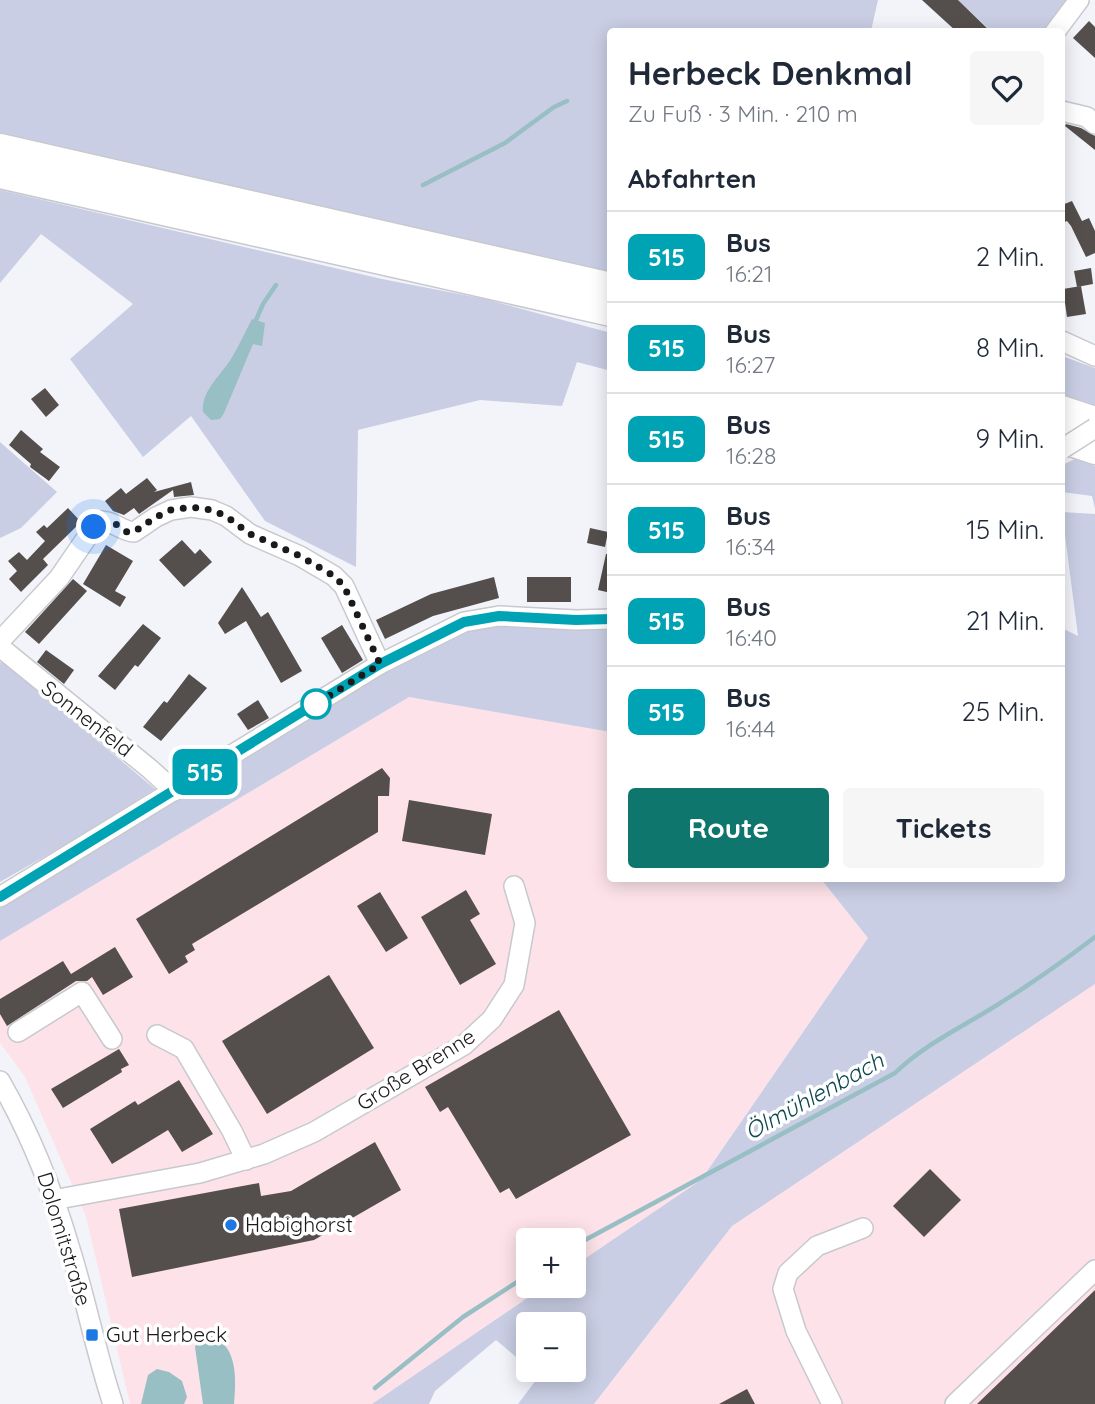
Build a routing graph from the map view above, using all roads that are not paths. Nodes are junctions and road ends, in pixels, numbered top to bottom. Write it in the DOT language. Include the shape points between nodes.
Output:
graph roads {
  1 [pos="1079,0"];
  2 [pos="1058,28"];
  3 [pos="1065,112"];
  4 [pos="1095,124"];
  5 [pos="0,148"];
  6 [pos="0,174"];
  7 [pos="607,286"];
  8 [pos="607,311"];
  9 [pos="1065,342"];
  10 [pos="1095,356"];
  11 [pos="1065,411"];
  12 [pos="1095,421"];
  13 [pos="1095,428"];
  14 [pos="1065,440"];
  15 [pos="1065,447"];
  16 [pos="1095,450"];
  17 [pos="607,619"];
  18 [pos="0,641"];
  19 [pos="0,647"];
  20 [pos="380,664"];
  21 [pos="174,791"];
  22 [pos="514,886"];
  23 [pos="0,897"];
  24 [pos="18,1032"];
  25 [pos="157,1035"];
  26 [pos="112,1039"];
  27 [pos="0,1081"];
  28 [pos="246,1160"];
  29 [pos="53,1200"];
  30 [pos="863,1228"];
  31 [pos="1095,1270"];
  32 [pos="113,1404"];
  33 [pos="832,1404"];
  34 [pos="955,1404"];
  1 -- 2 [label="street"];
  3 -- 4 [label="street"];
  5 -- 7 [label="highway"];
  6 -- 8 [label="highway"];
  9 -- 10 [label="street"];
  11 -- 12 [label="highway"];
  13 -- 15 [label="street, bridge"];
  14 -- 16 [label="highway"];
  17 -- 20 [label="street" via="480,618"];
  18 -- 20 [label="street" via="59,578 102,521 134,532 171,510 191,507 226,516 250,534 324,569 344,586"];
  19 -- 21 [label="street, Sonnenfeld"];
  20 -- 21 [label="street"];
  21 -- 23 [label="street"];
  22 -- 28 [label="street, Große Brenne" via="525,923 521,952 514,985 492,1019 464,1045 314,1132"];
  24 -- 26 [label="street" via="82,992"];
  25 -- 28 [label="street" via="184,1049"];
  27 -- 29 [label="street, Dolomitstraße" via="26,1130"];
  28 -- 29 [label="street, Große Brenne"];
  29 -- 32 [label="street, Dolomitstraße"];
  30 -- 33 [label="street" via="817,1246 788,1273 783,1289 796,1331"];
  31 -- 34 [label="street"];
}
